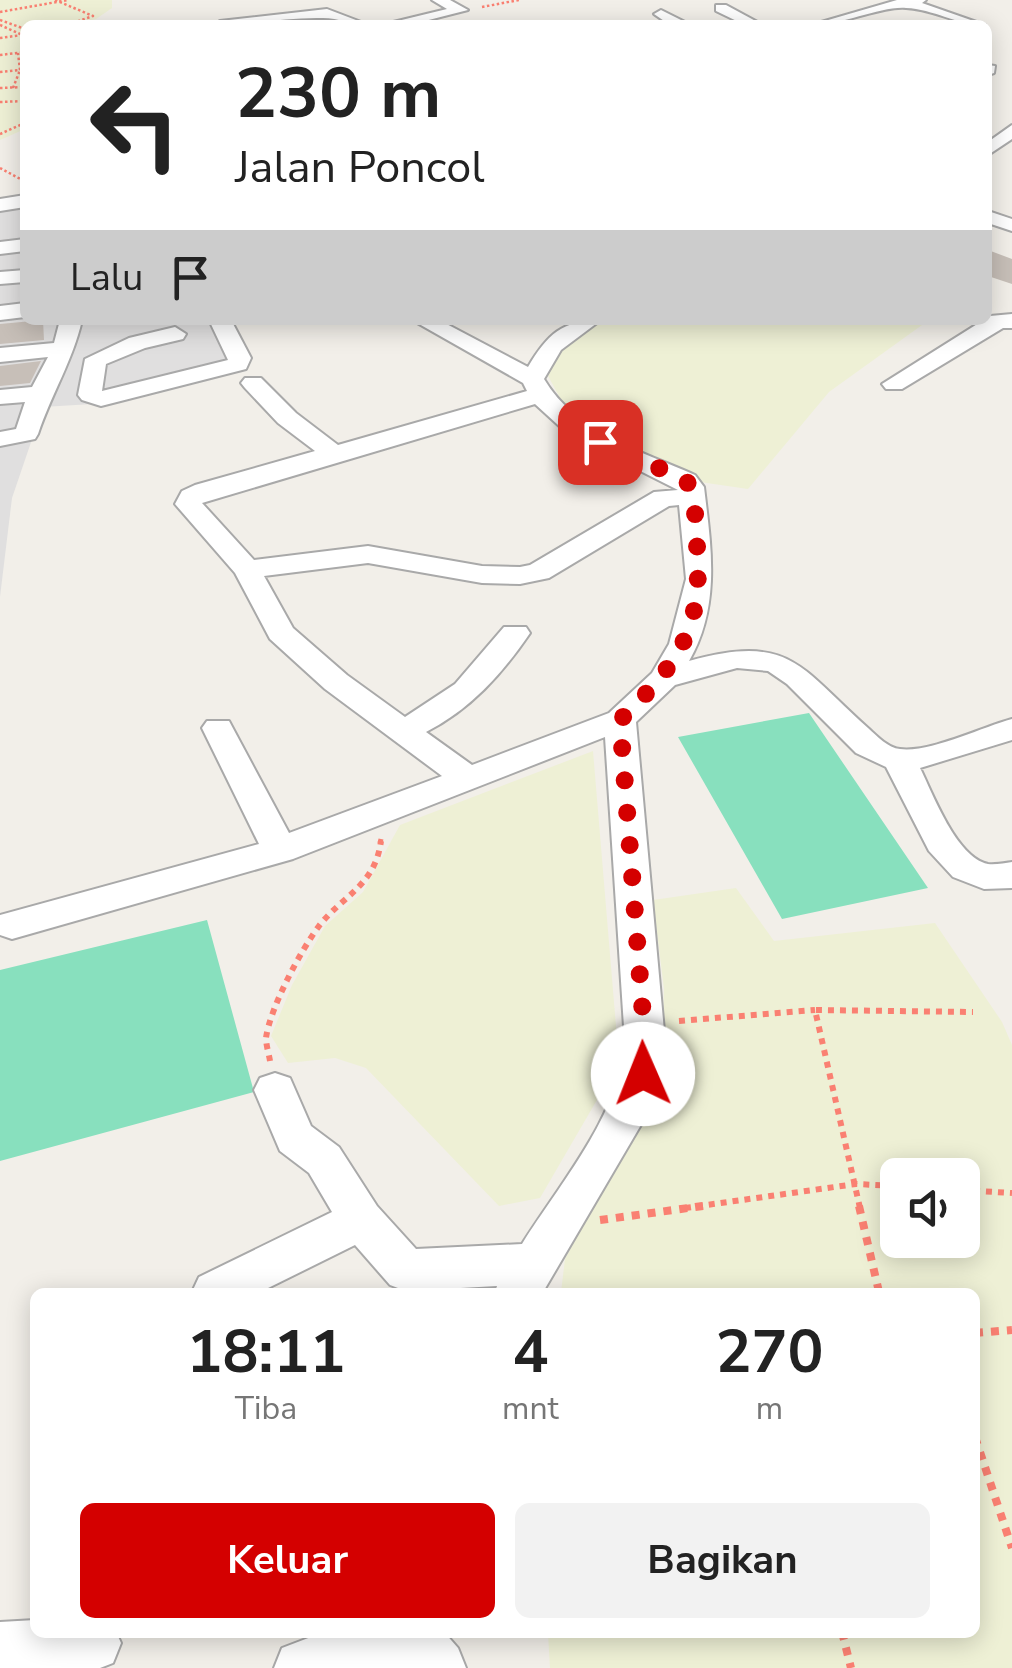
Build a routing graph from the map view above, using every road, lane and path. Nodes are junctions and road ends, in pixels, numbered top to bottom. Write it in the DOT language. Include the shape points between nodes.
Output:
graph roads {
  1 [pos="68,0"];
  2 [pos="439,0"];
  3 [pos="518,0"];
  4 [pos="57,1"];
  5 [pos="721,8"];
  6 [pos="461,10"];
  7 [pos="905,10"];
  8 [pos="0,12"];
  9 [pos="661,14"];
  10 [pos="81,20"];
  11 [pos="265,20"];
  12 [pos="347,20"];
  13 [pos="412,20"];
  14 [pos="671,20"];
  15 [pos="746,20"];
  16 [pos="848,20"];
  17 [pos="954,20"];
  18 [pos="18,53"];
  19 [pos="0,55"];
  20 [pos="20,62"];
  21 [pos="20,74"];
  22 [pos="0,88"];
  23 [pos="13,88"];
  24 [pos="20,88"];
  25 [pos="1012,321"];
  26 [pos="71,325"];
  27 [pos="223,325"];
  28 [pos="431,325"];
  29 [pos="583,325"];
  30 [pos="135,331"];
  31 [pos="175,334"];
  32 [pos="64,349"];
  33 [pos="0,356"];
  34 [pos="254,383"];
  35 [pos="894,384"];
  36 [pos="536,387"];
  37 [pos="40,393"];
  38 [pos="0,397"];
  39 [pos="0,439"];
  40 [pos="333,452"];
  41 [pos="693,497"];
  42 [pos="247,570"];
  43 [pos="515,632"];
  44 [pos="664,678"];
  45 [pos="620,720"];
  46 [pos="218,728"];
  47 [pos="1012,728"];
  48 [pos="402,731"];
  49 [pos="900,761"];
  50 [pos="465,776"];
  51 [pos="384,811"];
  52 [pos="280,850"];
  53 [pos="1012,874"];
  54 [pos="12,925"];
  55 [pos="815,1010"];
  56 [pos="972,1012"];
  57 [pos="643,1024"];
  58 [pos="274,1090"];
  59 [pos="856,1184"];
  60 [pos="880,1185"];
  61 [pos="980,1191"];
  62 [pos="1012,1193"];
  63 [pos="361,1220"];
  64 [pos="558,1224"];
  65 [pos="526,1278"];
  66 [pos="410,1281"];
  67 [pos="224,1288"];
  68 [pos="878,1288"];
  69 [pos="1012,1330"];
  70 [pos="980,1333"];
  71 [pos="980,1452"];
  72 [pos="1012,1548"];
  73 [pos="844,1638"];
  74 [pos="96,1648"];
  75 [pos="425,1648"];
  76 [pos="0,1650"];
  77 [pos="302,1668"];
  78 [pos="851,1668"];
  1 -- 4 [label="path"];
  2 -- 6 [label="street"];
  3 -- 6 [label="path"];
  4 -- 8 [label="path"];
  4 -- 10 [label="path" via="93,16"];
  5 -- 15 [label="street"];
  6 -- 13 [label="street"];
  7 -- 16 [label="street"];
  7 -- 16 [label="street"];
  7 -- 17 [label="street"];
  9 -- 14 [label="street"];
  11 -- 12 [label="street" via="327,13"];
  18 -- 19 [label="path"];
  18 -- 20 [label="path"];
  21 -- 23 [label="path"];
  22 -- 23 [label="path"];
  23 -- 24 [label="path"];
  25 -- 35 [label="street" via="998,321 985,339"];
  26 -- 32 [label="street"];
  27 -- 30 [label="street" via="238,364 101,398 90,394 93,364"];
  28 -- 36 [label="street"];
  29 -- 36 [label="street" via="552,346"];
  30 -- 31 [label="street"];
  32 -- 33 [label="street"];
  32 -- 37 [label="street"];
  34 -- 40 [label="street"];
  36 -- 40 [label="street"];
  36 -- 41 [label="street" via="581,432 686,480"];
  37 -- 38 [label="street"];
  37 -- 39 [label="street" via="26,434"];
  40 -- 42 [label="street" via="191,497 188,504"];
  41 -- 42 [label="street" via="663,498 520,578 350,554"];
  41 -- 44 [label="street" via="700,579 684,644"];
  42 -- 48 [label="street" via="281,633"];
  43 -- 48 [label="street" via="470,692"];
  44 -- 45 [label="street"];
  44 -- 49 [label="street" via="742,659 773,661 876,751"];
  45 -- 50 [label="street"];
  45 -- 57 [label="street"];
  46 -- 52 [label="street"];
  47 -- 49 [label="street"];
  48 -- 50 [label="street"];
  49 -- 53 [label="street" via="915,800 957,861 979,875"];
  50 -- 51 [label="street"];
  51 -- 52 [label="street"];
  51 -- 58 [label="path" via="380,854 348,902 320,925 273,1015 266,1039"];
  52 -- 54 [label="street"];
  55 -- 56 [label="path"];
  55 -- 57 [label="path"];
  55 -- 59 [label="path"];
  57 -- 64 [label="street" via="643,1074 632,1106"];
  58 -- 63 [label="street" via="295,1138 324,1160"];
  59 -- 60 [label="path"];
  59 -- 64 [label="path"];
  59 -- 68 [label="path"];
  61 -- 62 [label="path"];
  63 -- 66 [label="street"];
  63 -- 67 [label="street"];
  64 -- 65 [label="street"];
  65 -- 66 [label="street"];
  69 -- 70 [label="path"];
  71 -- 72 [label="path"];
  73 -- 78 [label="path"];
  74 -- 76 [label="street"];
  75 -- 77 [label="street" via="390,1642"];
}
